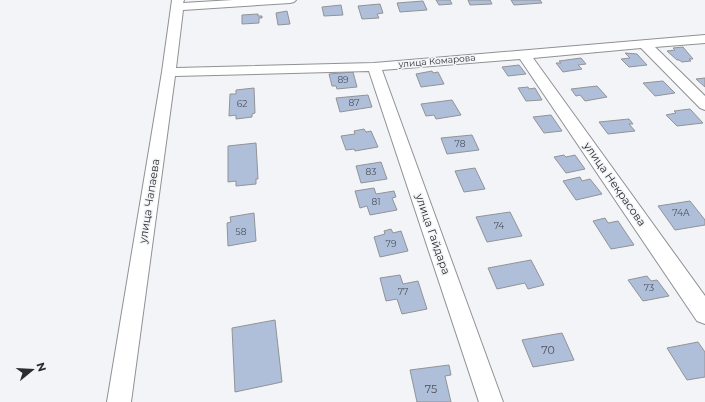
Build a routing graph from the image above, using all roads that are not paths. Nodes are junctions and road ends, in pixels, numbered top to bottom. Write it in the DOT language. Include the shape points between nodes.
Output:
graph roads {
  1 [pos="290,0"];
  2 [pos="178,4"];
  3 [pos="705,39"];
  4 [pos="645,45"];
  5 [pos="524,54"];
  6 [pos="374,67"];
  7 [pos="169,72"];
  8 [pos="705,105"];
  9 [pos="705,314"];
  10 [pos="119,402"];
  11 [pos="491,402"];
  1 -- 2 [label="street"];
  2 -- 7 [label="street, улица Чапаева"];
  3 -- 4 [label="street, улица Комарова"];
  4 -- 5 [label="street, улица Комарова"];
  4 -- 8 [label="street"];
  5 -- 6 [label="street, улица Комарова"];
  5 -- 9 [label="street, улица Некрасова"];
  6 -- 7 [label="street, улица Комарова"];
  6 -- 11 [label="street, улица Гайдара"];
  7 -- 10 [label="street, улица Чапаева"];
}
